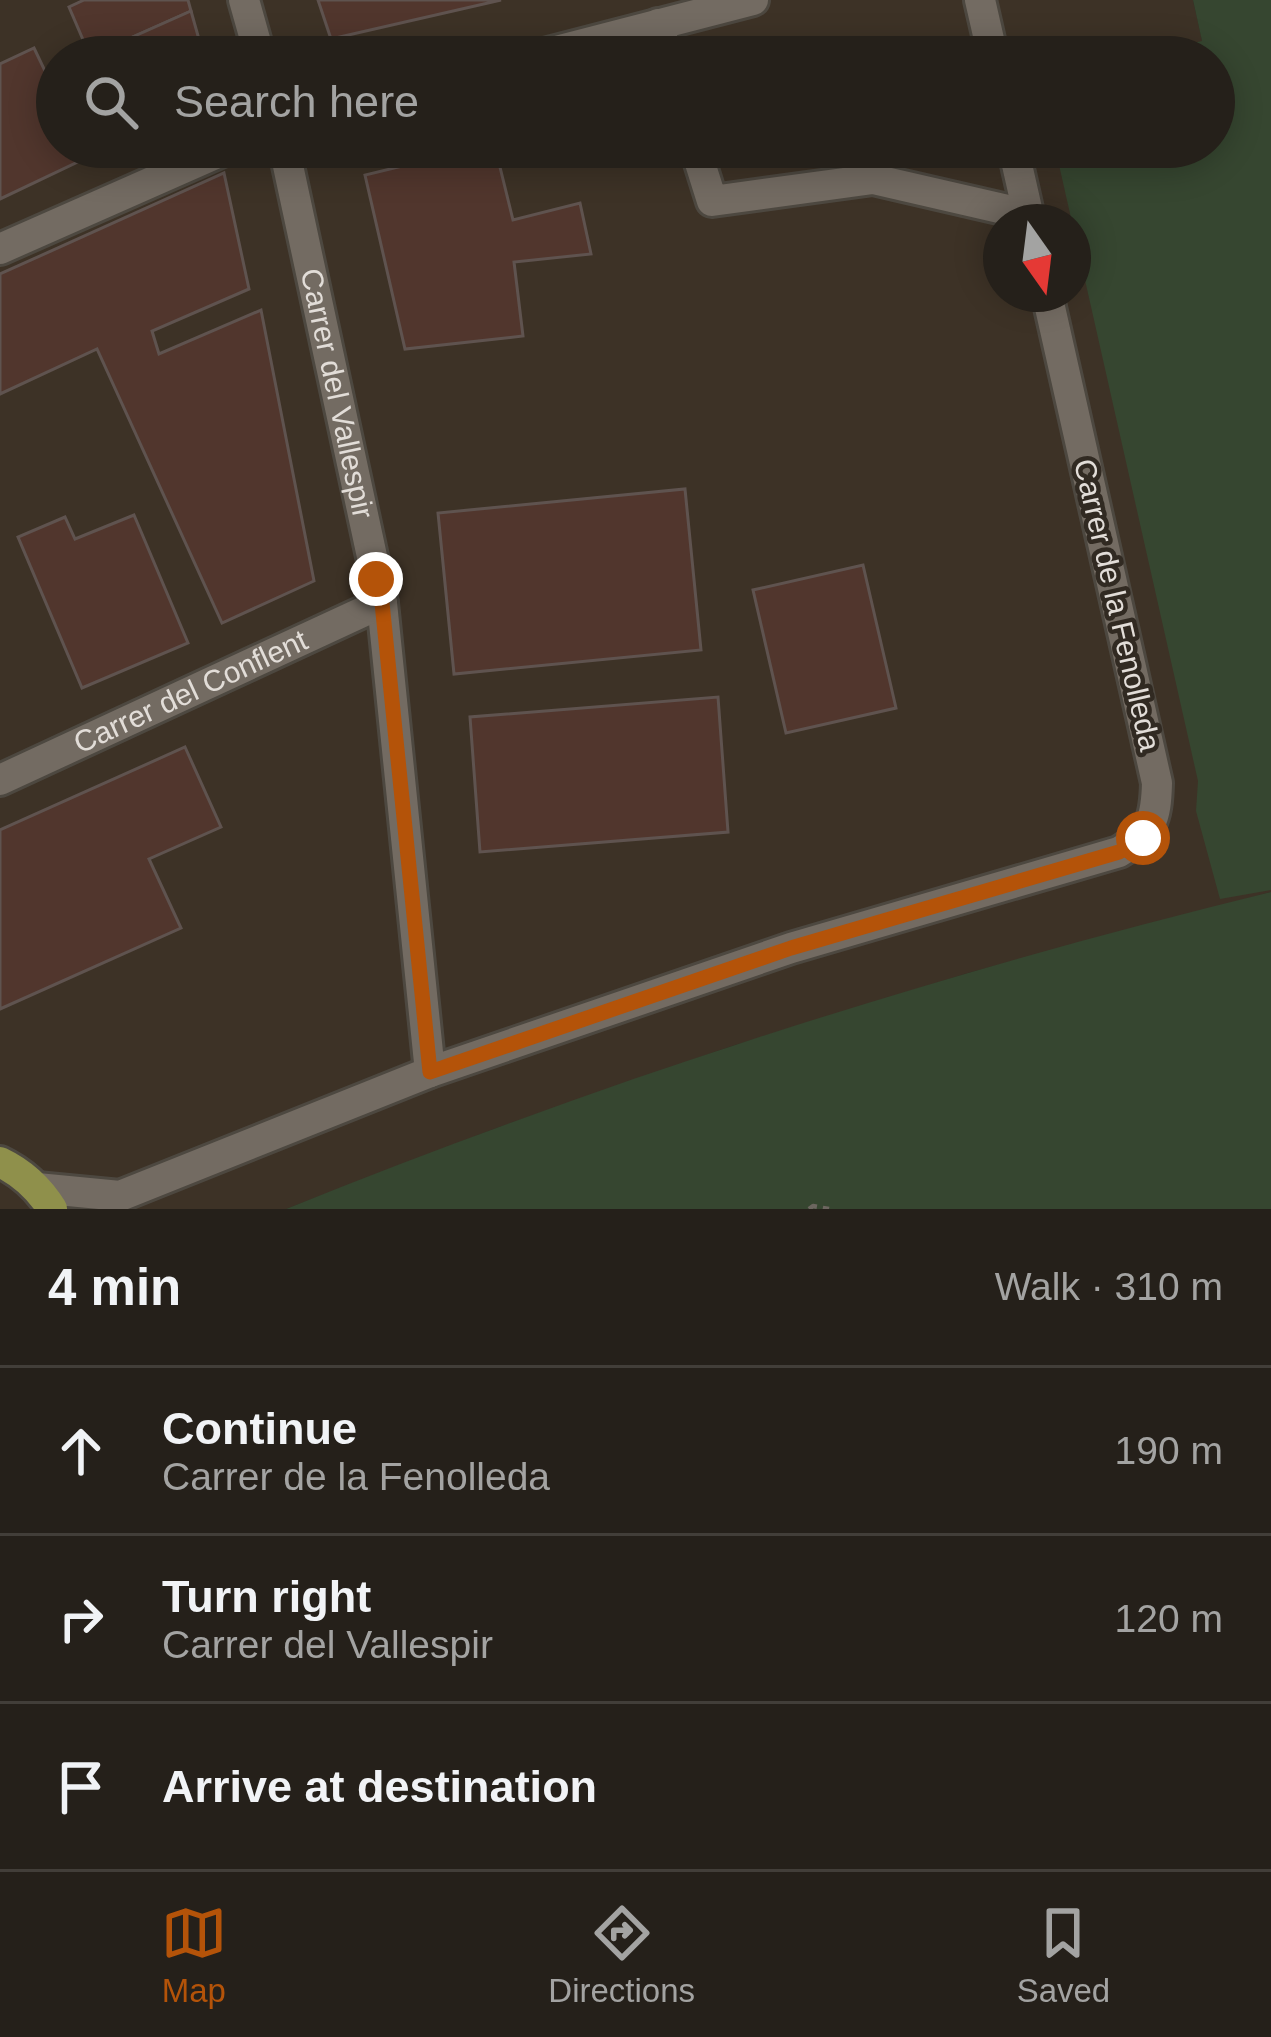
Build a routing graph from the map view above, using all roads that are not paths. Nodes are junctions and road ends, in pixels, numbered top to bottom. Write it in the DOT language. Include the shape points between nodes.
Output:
graph roads {
  1 [pos="244,0"];
  2 [pos="753,0"];
  3 [pos="980,0"];
  4 [pos="658,24"];
  5 [pos="254,36"];
  6 [pos="613,36"];
  7 [pos="662,36"];
  8 [pos="988,36"];
  9 [pos="183,168"];
  10 [pos="289,168"];
  11 [pos="702,168"];
  12 [pos="1018,168"];
  13 [pos="1026,204"];
  14 [pos="983,207"];
  15 [pos="0,249"];
  16 [pos="1051,312"];
  17 [pos="382,603"];
  18 [pos="0,780"];
  19 [pos="430,1072"];
  20 [pos="0,1162"];
  21 [pos="45,1199"];
  22 [pos="115,1203"];
  1 -- 5 [label="street"];
  2 -- 4 [label="street"];
  3 -- 8 [label="street"];
  4 -- 6 [label="street"];
  4 -- 7 [label="street"];
  9 -- 15 [label="street"];
  10 -- 17 [label="street, Carrer del Vallespir"];
  11 -- 14 [label="street" via="712,201 873,179"];
  12 -- 13 [label="street"];
  16 -- 19 [label="street, Carrer de la Fenolleda" via="1157,782 1156,813 1143,838"];
  17 -- 18 [label="street, Carrer del Conflent"];
  17 -- 19 [label="street, Carrer del Vallespir"];
  19 -- 22 [label="street, Carrer de la Fenolleda"];
  20 -- 21 [label="main road"];
  21 -- 22 [label="street"];
}
